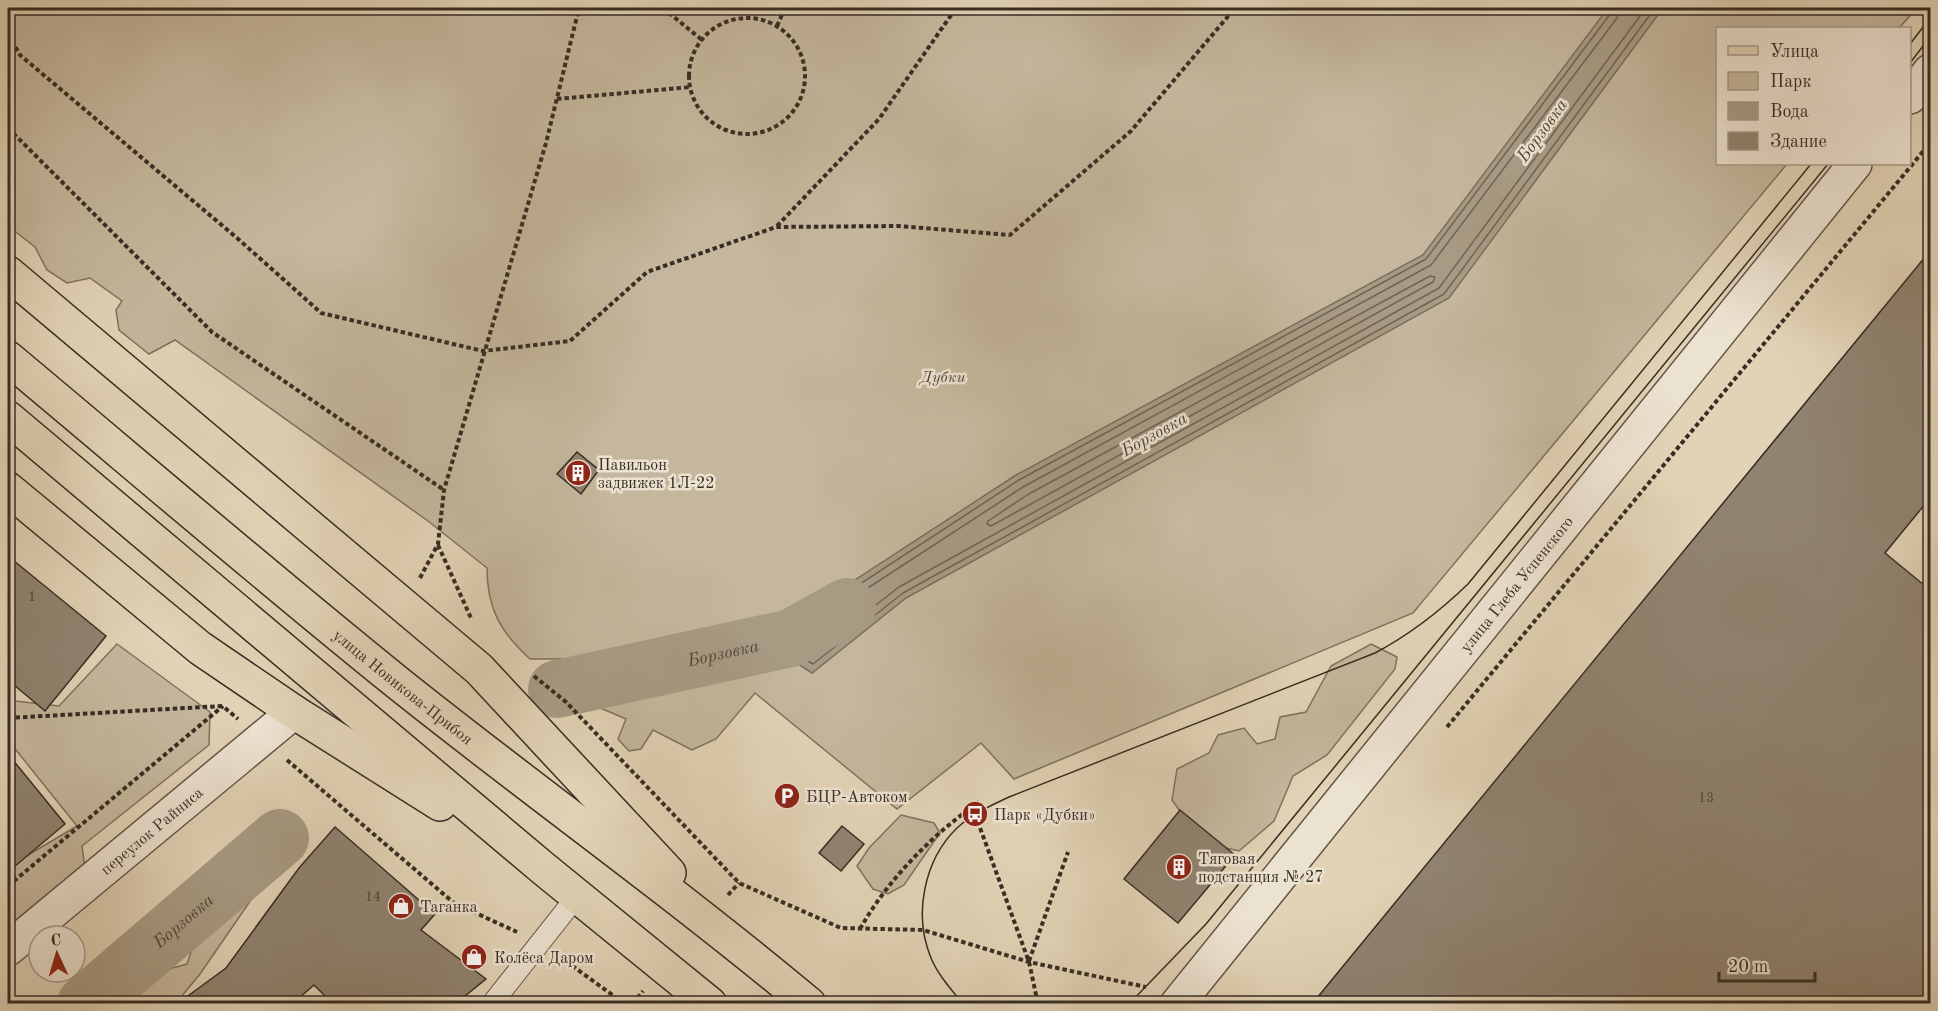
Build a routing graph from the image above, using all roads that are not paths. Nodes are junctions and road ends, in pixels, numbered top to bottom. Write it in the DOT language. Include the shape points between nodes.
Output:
graph roads {
  1 [pos="1930,71"];
  2 [pos="1911,96"];
  3 [pos="1855,165"];
  4 [pos="8,273"];
  5 [pos="8,358"];
  6 [pos="8,418"];
  7 [pos="8,489"];
  8 [pos="294,712"];
  9 [pos="543,869"];
  10 [pos="578,896"];
  11 [pos="721,930"];
  12 [pos="8,949"];
  13 [pos="494,1003"];
  14 [pos="710,1004"];
  15 [pos="808,1004"];
  16 [pos="1177,1004"];
  1 -- 2 [label="street"];
  3 -- 16 [label="street, улица Глеба Успенского"];
  4 -- 11 [label="main road" via="479,669"];
  5 -- 11 [label="main road, улица Новикова-Прибоя" via="392,678 584,830"];
  6 -- 9 [label="main road"];
  7 -- 8 [label="main road" via="200,648"];
  8 -- 9 [label="main road"];
  8 -- 12 [label="street, переулок Райниса"];
  9 -- 10 [label="main road"];
  10 -- 13 [label="lane"];
  10 -- 14 [label="main road"];
  11 -- 15 [label="main road, улица Новикова-Прибоя"];
}
